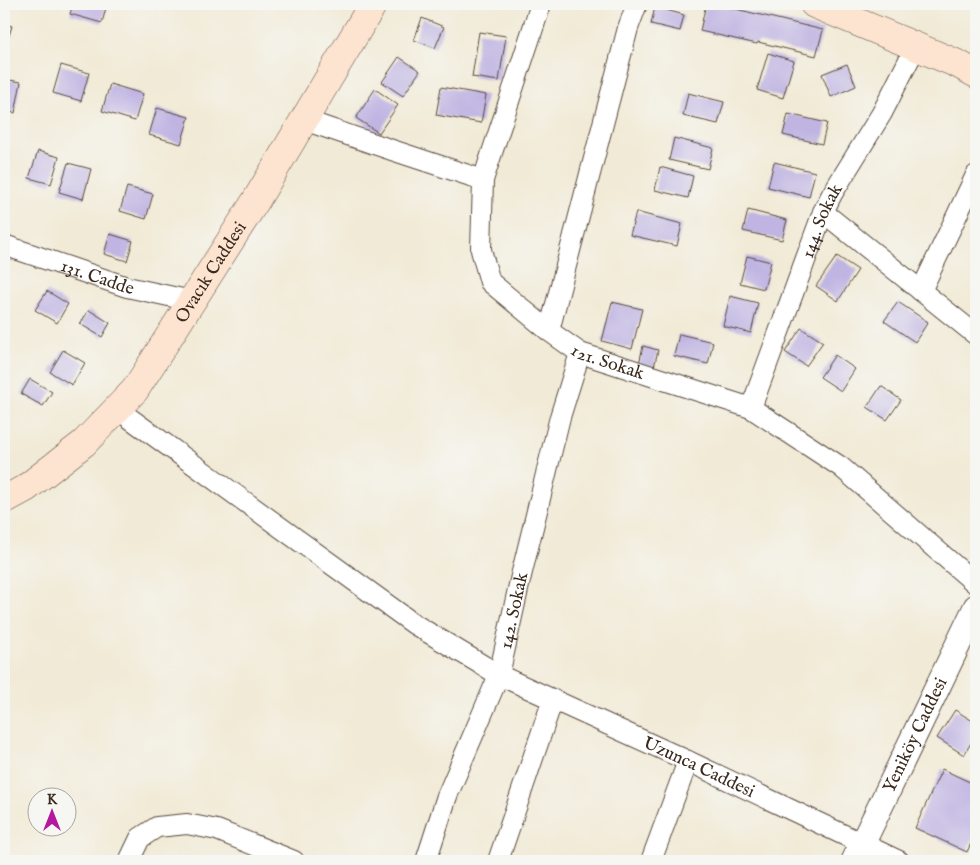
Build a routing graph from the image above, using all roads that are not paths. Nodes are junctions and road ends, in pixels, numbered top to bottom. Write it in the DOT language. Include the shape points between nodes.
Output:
graph roads {
  1 [pos="373,4"];
  2 [pos="541,4"];
  3 [pos="637,4"];
  4 [pos="814,4"];
  5 [pos="916,46"];
  6 [pos="976,74"];
  7 [pos="304,120"];
  8 [pos="976,175"];
  9 [pos="483,180"];
  10 [pos="823,212"];
  11 [pos="4,245"];
  12 [pos="921,291"];
  13 [pos="192,300"];
  14 [pos="549,331"];
  15 [pos="976,335"];
  16 [pos="580,353"];
  17 [pos="750,408"];
  18 [pos="117,409"];
  19 [pos="4,500"];
  20 [pos="976,584"];
  21 [pos="976,608"];
  22 [pos="499,675"];
  23 [pos="553,699"];
  24 [pos="688,761"];
  25 [pos="858,852"];
  26 [pos="129,861"];
  27 [pos="294,861"];
  28 [pos="426,861"];
  29 [pos="498,861"];
  30 [pos="651,861"];
  31 [pos="898,861"];
  1 -- 7 [label="main road, Ovacık Caddesi"];
  2 -- 9 [label="street, 121. Sokak"];
  3 -- 14 [label="street"];
  4 -- 5 [label="main road"];
  5 -- 6 [label="main road"];
  5 -- 10 [label="street, 144. Sokak" via="882,113"];
  7 -- 9 [label="street"];
  7 -- 13 [label="main road, Ovacık Caddesi"];
  8 -- 12 [label="street"];
  9 -- 14 [label="street, 121. Sokak" via="481,250 490,282"];
  10 -- 12 [label="street"];
  10 -- 17 [label="street, 144. Sokak"];
  11 -- 13 [label="street, 131. Cadde" via="127,287"];
  12 -- 15 [label="street"];
  13 -- 18 [label="main road, Ovacık Caddesi" via="135,390"];
  14 -- 16 [label="street, 121. Sokak"];
  16 -- 17 [label="street, 121. Sokak"];
  16 -- 22 [label="street, 142. Sokak" via="558,426"];
  17 -- 20 [label="street, 121. Sokak" via="841,467"];
  18 -- 19 [label="main road, Ovacık Caddesi" via="84,444 26,488"];
  18 -- 22 [label="street, Uzunca Caddesi" via="414,624"];
  21 -- 25 [label="street, Yeniköy Caddesi"];
  22 -- 23 [label="street, Uzunca Caddesi"];
  22 -- 28 [label="street, 142. Sokak" via="447,796"];
  23 -- 24 [label="street, Uzunca Caddesi"];
  23 -- 29 [label="street"];
  24 -- 25 [label="street, Uzunca Caddesi"];
  24 -- 30 [label="street"];
  25 -- 31 [label="street, Uzunca Caddesi"];
  26 -- 27 [label="street" via="140,838 157,828 187,824 217,830"];
}
